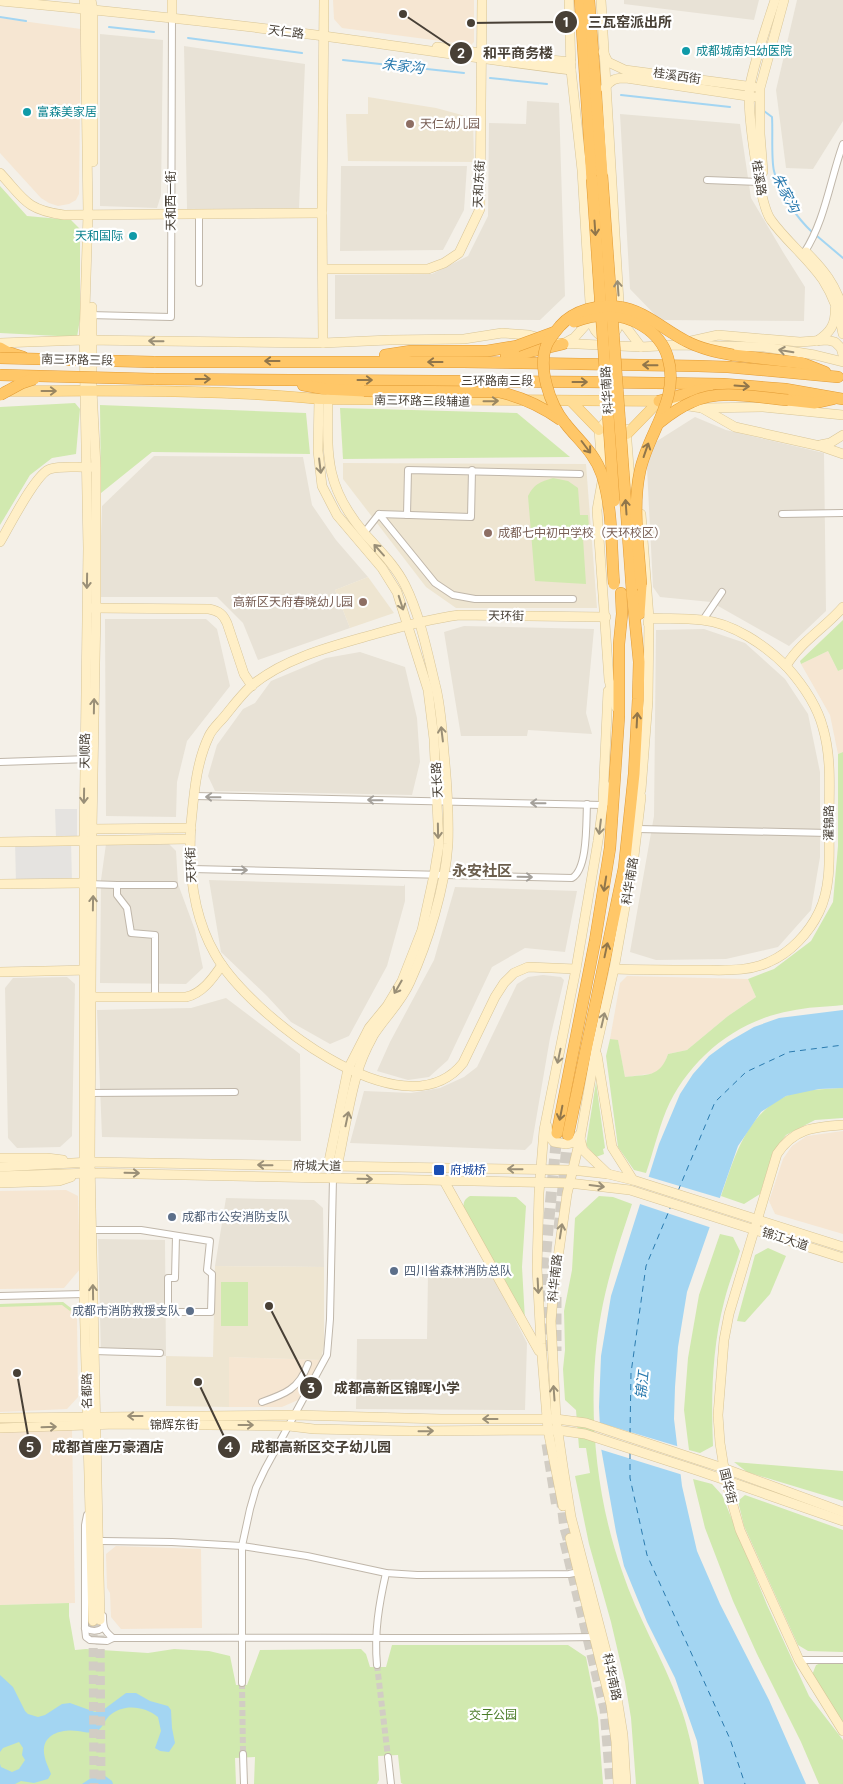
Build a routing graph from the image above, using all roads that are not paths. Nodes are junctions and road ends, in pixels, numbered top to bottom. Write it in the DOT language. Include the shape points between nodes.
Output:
graph roads {
  1 [pos="53,0"];
  2 [pos="172,0"];
  3 [pos="324,0"];
  4 [pos="482,0"];
  5 [pos="569,0"];
  6 [pos="580,0"];
  7 [pos="590,0"];
  8 [pos="775,0"];
  9 [pos="784,0"];
  10 [pos="0,1"];
  11 [pos="599,2"];
  12 [pos="88,4"];
  13 [pos="172,16"];
  14 [pos="323,33"];
  15 [pos="602,50"];
  16 [pos="481,56"];
  17 [pos="571,66"];
  18 [pos="749,86"];
  19 [pos="605,88"];
  20 [pos="760,93"];
  21 [pos="750,96"];
  22 [pos="574,106"];
  23 [pos="607,114"];
  24 [pos="598,127"];
  25 [pos="590,144"];
  26 [pos="843,144"];
  27 [pos="0,173"];
  28 [pos="597,177"];
  29 [pos="707,180"];
  30 [pos="759,182"];
  31 [pos="199,213"];
  32 [pos="322,213"];
  33 [pos="90,214"];
  34 [pos="171,214"];
  35 [pos="804,254"];
  36 [pos="323,269"];
  37 [pos="199,283"];
  38 [pos="834,302"];
  39 [pos="843,309"];
  40 [pos="89,315"];
  41 [pos="591,319"];
  42 [pos="620,319"];
  43 [pos="843,334"];
  44 [pos="88,340"];
  45 [pos="815,342"];
  46 [pos="0,343"];
  47 [pos="323,343"];
  48 [pos="562,344"];
  49 [pos="676,345"];
  50 [pos="641,347"];
  51 [pos="0,348"];
  52 [pos="843,355"];
  53 [pos="0,358"];
  54 [pos="30,359"];
  55 [pos="348,361"];
  56 [pos="838,361"];
  57 [pos="154,362"];
  58 [pos="463,362"];
  59 [pos="0,375"];
  60 [pos="45,376"];
  61 [pos="840,378"];
  62 [pos="154,379"];
  63 [pos="274,380"];
  64 [pos="723,384"];
  65 [pos="0,390"];
  66 [pos="88,390"];
  67 [pos="0,395"];
  68 [pos="842,398"];
  69 [pos="323,399"];
  70 [pos="570,401"];
  71 [pos="659,402"];
  72 [pos="702,408"];
  73 [pos="843,415"];
  74 [pos="564,422"];
  75 [pos="659,423"];
  76 [pos="599,430"];
  77 [pos="627,434"];
  78 [pos="843,435"];
  79 [pos="820,446"];
  80 [pos="843,454"];
  81 [pos="91,467"];
  82 [pos="472,470"];
  83 [pos="580,474"];
  84 [pos="843,513"];
  85 [pos="379,514"];
  86 [pos="782,514"];
  87 [pos="407,515"];
  88 [pos="364,533"];
  89 [pos="0,542"];
  90 [pos="627,588"];
  91 [pos="722,592"];
  92 [pos="573,599"];
  93 [pos="843,607"];
  94 [pos="91,608"];
  95 [pos="843,614"];
  96 [pos="606,617"];
  97 [pos="649,618"];
  98 [pos="704,620"];
  99 [pos="418,622"];
  100 [pos="408,625"];
  101 [pos="639,662"];
  102 [pos="786,666"];
  103 [pos="609,680"];
  104 [pos="252,686"];
  105 [pos="618,716"];
  106 [pos="89,759"];
  107 [pos="0,762"];
  108 [pos="634,774"];
  109 [pos="614,781"];
  110 [pos="194,796"];
  111 [pos="641,797"];
  112 [pos="438,801"];
  113 [pos="449,802"];
  114 [pos="587,804"];
  115 [pos="603,805"];
  116 [pos="191,828"];
  117 [pos="88,829"];
  118 [pos="638,829"];
  119 [pos="829,833"];
  120 [pos="190,839"];
  121 [pos="88,840"];
  122 [pos="0,842"];
  123 [pos="610,848"];
  124 [pos="624,868"];
  125 [pos="192,869"];
  126 [pos="594,871"];
  127 [pos="439,875"];
  128 [pos="0,884"];
  129 [pos="89,884"];
  130 [pos="174,885"];
  131 [pos="117,886"];
  132 [pos="627,903"];
  133 [pos="222,965"];
  134 [pos="576,969"];
  135 [pos="614,969"];
  136 [pos="88,970"];
  137 [pos="0,972"];
  138 [pos="88,997"];
  139 [pos="154,997"];
  140 [pos="596,1049"];
  141 [pos="352,1071"];
  142 [pos="235,1092"];
  143 [pos="87,1093"];
  144 [pos="546,1119"];
  145 [pos="843,1125"];
  146 [pos="580,1134"];
  147 [pos="0,1158"];
  148 [pos="87,1162"];
  149 [pos="0,1167"];
  150 [pos="332,1167"];
  151 [pos="540,1170"];
  152 [pos="572,1170"];
  153 [pos="87,1173"];
  154 [pos="608,1174"];
  155 [pos="0,1176"];
  156 [pos="333,1178"];
  157 [pos="443,1179"];
  158 [pos="632,1180"];
  159 [pos="540,1182"];
  160 [pos="0,1183"];
  161 [pos="569,1183"];
  162 [pos="630,1190"];
  163 [pos="756,1224"];
  164 [pos="88,1230"];
  165 [pos="176,1236"];
  166 [pos="843,1247"];
  167 [pos="843,1258"];
  168 [pos="84,1294"];
  169 [pos="0,1296"];
  170 [pos="94,1351"];
  171 [pos="160,1353"];
  172 [pos="542,1355"];
  173 [pos="308,1364"];
  174 [pos="262,1402"];
  175 [pos="295,1415"];
  176 [pos="342,1417"];
  177 [pos="0,1418"];
  178 [pos="551,1419"];
  179 [pos="92,1421"];
  180 [pos="289,1426"];
  181 [pos="0,1428"];
  182 [pos="341,1429"];
  183 [pos="552,1430"];
  184 [pos="700,1466"];
  185 [pos="723,1468"];
  186 [pos="726,1481"];
  187 [pos="94,1491"];
  188 [pos="843,1512"];
  189 [pos="843,1521"];
  190 [pos="102,1541"];
  191 [pos="242,1546"];
  192 [pos="579,1572"];
  193 [pos="386,1573"];
  194 [pos="99,1623"];
  195 [pos="85,1628"];
  196 [pos="241,1637"];
  197 [pos="596,1637"];
  198 [pos="113,1638"];
  199 [pos="375,1639"];
  200 [pos="799,1660"];
  201 [pos="843,1660"];
  202 [pos="377,1665"];
  203 [pos="242,1683"];
  204 [pos="843,1731"];
  205 [pos="243,1754"];
  206 [pos="388,1757"];
  207 [pos="244,1784"];
  208 [pos="391,1784"];
  209 [pos="618,1784"];
  210 [pos="626,1784"];
  1 -- 12 [label="street, 天仁路"];
  2 -- 13 [label="street, 天和西一街"];
  3 -- 14 [label="street"];
  4 -- 16 [label="street, 天和东街"];
  5 -- 17 [label="street"];
  6 -- 25 [label="highway, 科华南路"];
  7 -- 24 [label="highway, 科华南路"];
  8 -- 18 [label="street, 桂溪路"];
  9 -- 20 [label="street, 桂溪路"];
  10 -- 12 [label="street, 天仁路"];
  11 -- 15 [label="street"];
  12 -- 13 [label="street, 天仁路"];
  12 -- 33 [label="street, 天顺路"];
  13 -- 14 [label="street, 天仁路"];
  13 -- 34 [label="street, 天和西一街"];
  14 -- 16 [label="street, 天仁路"];
  14 -- 32 [label="street"];
  15 -- 18 [label="street, 桂溪西街" via="608,62 625,70"];
  15 -- 19 [label="street"];
  16 -- 17 [label="street, 天仁路"];
  16 -- 36 [label="street, 天和东街" via="480,209 459,253 444,264 428,269"];
  17 -- 22 [label="street"];
  18 -- 20 [label="street, 桂溪西街"];
  18 -- 21 [label="street, 桂溪路"];
  19 -- 21 [label="street, 桂溪西街" via="609,82 620,78"];
  19 -- 23 [label="street"];
  20 -- 21 [label="street, 桂溪西街"];
  20 -- 35 [label="street, 桂溪路" via="766,195 772,212"];
  21 -- 30 [label="street, 桂溪路"];
  22 -- 25 [label="street"];
  22 -- 41 [label="street" via="582,170"];
  23 -- 24 [label="street"];
  42 -- 23 [label="street, one-way"];
  24 -- 28 [label="highway, 科华南路"];
  25 -- 28 [label="highway, 科华南路"];
  26 -- 35 [label="street" via="816,230"];
  27 -- 33 [label="street" via="29,205 38,210 64,215"];
  28 -- 90 [label="highway, 科华南路, bridge"];
  29 -- 30 [label="street"];
  30 -- 35 [label="street, 桂溪路" via="769,218"];
  31 -- 32 [label="street"];
  31 -- 34 [label="street"];
  31 -- 37 [label="street"];
  32 -- 36 [label="street"];
  33 -- 34 [label="street"];
  33 -- 40 [label="street, 天顺路"];
  34 -- 40 [label="street, 天和西一街" via="172,317"];
  35 -- 38 [label="street, 桂溪路"];
  35 -- 39 [label="street, 桂溪路" via="826,273"];
  36 -- 47 [label="street"];
  38 -- 43 [label="street, 桂溪路"];
  38 -- 45 [label="street" via="836,316 832,328"];
  40 -- 44 [label="street, 天顺路"];
  41 -- 42 [label="street" via="595,332 609,337 619,329"];
  41 -- 48 [label="street" via="574,338"];
  42 -- 50 [label="street"];
  44 -- 46 [label="street"];
  47 -- 44 [label="street, one-way"];
  44 -- 66 [label="street, 天顺路"];
  45 -- 49 [label="street" via="718,335"];
  45 -- 52 [label="street" via="835,342"];
  47 -- 48 [label="street" via="464,339 502,332"];
  48 -- 50 [label="street"];
  48 -- 58 [label="highway"];
  49 -- 50 [label="street"];
  56 -- 49 [label="street, one-way" via="764,347"];
  51 -- 54 [label="highway, bridge"];
  53 -- 54 [label="highway, 南三环路三段, bridge"];
  54 -- 57 [label="highway, 南三环路三段, bridge"];
  55 -- 57 [label="highway, 三环路南三段, one-way"];
  58 -- 55 [label="highway, 三环路南三段, one-way"];
  55 -- 75 [label="highway, bridge" via="411,352 487,351 517,346 584,318 600,315 625,318 649,330 666,351 671,380"];
  61 -- 58 [label="highway, 三环路南三段, one-way" via="728,367"];
  59 -- 60 [label="highway, 南三环路三段, bridge"];
  60 -- 62 [label="highway, 南三环路三段, bridge"];
  60 -- 67 [label="highway, bridge"];
  61 -- 74 [label="highway, bridge" via="802,363 706,350 635,311 604,306 573,315 546,346 544,378"];
  62 -- 63 [label="highway, 三环路南三段, one-way"];
  63 -- 64 [label="highway, 三环路南三段, one-way"];
  63 -- 74 [label="highway, bridge" via="325,389 499,392 517,396"];
  64 -- 68 [label="highway, 三环路南三段, one-way"];
  64 -- 71 [label="highway"];
  65 -- 66 [label="main road, 南三环路三段辅道, one-way"];
  66 -- 69 [label="main road, 南三环路三段辅道"];
  66 -- 81 [label="street, 天顺路"];
  68 -- 75 [label="highway, bridge" via="815,403 729,395 701,398"];
  69 -- 70 [label="main road, 南三环路三段辅道, one-way"];
  69 -- 88 [label="street, 天长路" via="333,481 345,509"];
  69 -- 100 [label="street, 天长路, one-way" via="318,451 322,486 338,515 382,568 397,592"];
  70 -- 71 [label="main road, 南三环路三段辅道"];
  70 -- 76 [label="main road"];
  71 -- 72 [label="street, 南三环路三段辅道"];
  71 -- 77 [label="main road"];
  72 -- 73 [label="street, 南三环路三段辅道" via="763,407"];
  72 -- 79 [label="street" via="735,427"];
  74 -- 90 [label="highway, one-way, bridge" via="588,449 601,473"];
  90 -- 75 [label="highway, one-way, bridge" via="638,485 649,442"];
  76 -- 77 [label="street" via="606,421 613,420 623,424"];
  76 -- 96 [label="street" via="603,479 598,510"];
  77 -- 97 [label="street" via="630,480 641,509"];
  78 -- 79 [label="street"];
  79 -- 80 [label="street"];
  81 -- 89 [label="street" via="49,469 39,477"];
  81 -- 94 [label="street, 天顺路"];
  82 -- 83 [label="street"];
  82 -- 87 [label="street" via="408,470"];
  82 -- 87 [label="street" via="471,517"];
  84 -- 86 [label="street"];
  85 -- 87 [label="street"];
  85 -- 88 [label="street"];
  85 -- 92 [label="street" via="435,583 452,595 475,599"];
  99 -- 88 [label="street, 天长路, one-way" via="405,586 389,560"];
  90 -- 101 [label="highway, 科华南路"];
  90 -- 105 [label="highway, 科华南路" via="619,644"];
  91 -- 98 [label="street"];
  93 -- 102 [label="street" via="793,654"];
  94 -- 104 [label="street" via="217,611 227,623 244,674"];
  94 -- 106 [label="street, 天顺路"];
  95 -- 102 [label="street"];
  96 -- 99 [label="street, 天环街" via="459,615"];
  96 -- 103 [label="street"];
  97 -- 98 [label="street, 濯锦路"];
  97 -- 101 [label="street"];
  97 -- 111 [label="street" via="648,700"];
  98 -- 102 [label="street, 濯锦路" via="725,625 747,636"];
  99 -- 100 [label="street, 天环街"];
  113 -- 99 [label="street, 天长路, one-way" via="436,686"];
  100 -- 104 [label="street, 天环街" via="297,659"];
  100 -- 112 [label="street, 天长路" via="428,690"];
  108 -- 101 [label="highway, 科华南路, one-way"];
  102 -- 119 [label="street, 濯锦路" via="816,708 823,728 830,769"];
  103 -- 105 [label="street"];
  103 -- 115 [label="street"];
  104 -- 110 [label="street, 天环街" via="210,734 198,768"];
  105 -- 109 [label="highway, 科华南路"];
  106 -- 107 [label="street"];
  106 -- 117 [label="street, 天顺路"];
  108 -- 111 [label="street, 科华南路"];
  108 -- 124 [label="highway, 科华南路"];
  109 -- 115 [label="street, 科华南路"];
  109 -- 123 [label="highway, 科华南路"];
  112 -- 110 [label="street, one-way"];
  110 -- 116 [label="street, 天环街"];
  111 -- 118 [label="street, 科华南路"];
  112 -- 113 [label="street"];
  112 -- 127 [label="street, 天长路, one-way"];
  114 -- 113 [label="street, one-way"];
  113 -- 127 [label="street, 天长路" via="448,845"];
  114 -- 115 [label="street"];
  127 -- 114 [label="street, one-way" via="577,876 584,849"];
  115 -- 126 [label="street, 科华南路, one-way"];
  116 -- 117 [label="street"];
  116 -- 120 [label="street, 天环街"];
  117 -- 121 [label="street, 天顺路"];
  118 -- 119 [label="street"];
  118 -- 132 [label="street, 科华南路"];
  119 -- 135 [label="street, 濯锦路" via="827,887 820,911 812,926 793,947 769,962 749,968"];
  120 -- 121 [label="street"];
  120 -- 125 [label="street, 天环街"];
  121 -- 122 [label="street"];
  121 -- 129 [label="street, 天顺路"];
  123 -- 124 [label="highway, 科华南路, one-way" via="562,1134"];
  123 -- 126 [label="street"];
  124 -- 132 [label="street"];
  125 -- 127 [label="street, one-way"];
  125 -- 133 [label="street, 天环街" via="192,893 199,917 207,940"];
  126 -- 134 [label="street, 科华南路"];
  127 -- 141 [label="street, 天长路" via="402,982 369,1028"];
  128 -- 129 [label="street"];
  129 -- 131 [label="street"];
  129 -- 136 [label="street, 天顺路"];
  130 -- 131 [label="street"];
  131 -- 139 [label="street" via="117,894 127,908 131,933 155,935"];
  132 -- 135 [label="street, 科华南路"];
  133 -- 139 [label="street" via="193,996"];
  133 -- 141 [label="street, 天环街" via="266,1014 306,1045"];
  134 -- 141 [label="street, 天环街" via="528,967 514,973 495,997 463,1063 456,1072 442,1080 407,1087 390,1085"];
  134 -- 144 [label="street, 科华南路, one-way"];
  140 -- 135 [label="street, 科华南路, one-way"];
  136 -- 137 [label="street"];
  136 -- 138 [label="street, 天顺路"];
  138 -- 139 [label="street"];
  138 -- 143 [label="street, 天顺路"];
  140 -- 146 [label="street, 科华南路"];
  140 -- 158 [label="street" via="612,1147"];
  141 -- 150 [label="street, 天长路"];
  142 -- 143 [label="street"];
  143 -- 148 [label="street, 天顺路"];
  144 -- 146 [label="street" via="548,1135 554,1142 575,1142"];
  144 -- 151 [label="street, 科华南路"];
  145 -- 163 [label="street, 国华街" via="810,1128 784,1142 777,1154"];
  146 -- 152 [label="street, 科华南路"];
  146 -- 154 [label="street" via="583,1150"];
  147 -- 148 [label="street"];
  148 -- 149 [label="street, 府城大道"];
  150 -- 148 [label="street, 府城大道, one-way"];
  148 -- 153 [label="street, 名都路"];
  151 -- 150 [label="street, 府城大道, one-way"];
  151 -- 152 [label="street, 府城大道"];
  151 -- 159 [label="street, 科华南路"];
  152 -- 154 [label="street, 府城大道"];
  152 -- 161 [label="street, 科华南路"];
  153 -- 155 [label="street, 府城大道"];
  153 -- 156 [label="street, 府城大道, one-way"];
  153 -- 160 [label="street" via="59,1180"];
  153 -- 164 [label="street, 名都路"];
  154 -- 158 [label="street, 府城大道"];
  156 -- 157 [label="street, 府城大道, one-way"];
  156 -- 175 [label="street" via="326,1355"];
  157 -- 159 [label="street, 府城大道"];
  157 -- 172 [label="street"];
  158 -- 163 [label="street, 锦江大道" via="730,1211"];
  159 -- 161 [label="street, 府城大道"];
  159 -- 172 [label="street, 科华南路, one-way" via="537,1268"];
  161 -- 162 [label="street, 府城大道, one-way"];
  178 -- 161 [label="street, 科华南路, one-way" via="551,1321"];
  162 -- 163 [label="street, 锦江大道" via="728,1221"];
  163 -- 166 [label="street, 锦江大道"];
  163 -- 167 [label="street, 锦江大道"];
  163 -- 185 [label="street, 国华街" via="724,1340 718,1415"];
  164 -- 165 [label="street" via="141,1230"];
  164 -- 168 [label="street, 名都路"];
  170 -- 164 [label="street, one-way"];
  165 -- 165 [label="street" via="210,1241 207,1270 212,1274 212,1312 168,1312 168,1278 175,1278"];
  168 -- 169 [label="street"];
  168 -- 179 [label="street, 名都路"];
  170 -- 171 [label="street"];
  170 -- 179 [label="street"];
  172 -- 178 [label="street, 科华南路"];
  173 -- 174 [label="street" via="303,1378 286,1393"];
  175 -- 176 [label="street, 锦辉东街"];
  175 -- 179 [label="street, 锦辉东街, one-way"];
  175 -- 180 [label="street"];
  178 -- 176 [label="street, 锦辉东街, one-way"];
  176 -- 182 [label="street" via="338,1424"];
  177 -- 179 [label="street, 锦辉东街"];
  178 -- 183 [label="street, 科华南路"];
  178 -- 184 [label="street, 锦辉东街" via="586,1423"];
  179 -- 180 [label="street, 锦辉东街, one-way"];
  181 -- 179 [label="street, 锦辉东街, one-way"];
  179 -- 187 [label="street, 名都路"];
  180 -- 182 [label="street, 锦辉东街"];
  180 -- 191 [label="street" via="256,1488"];
  182 -- 183 [label="street, 锦辉东街, one-way"];
  183 -- 184 [label="street, 锦辉东街" via="585,1434"];
  183 -- 192 [label="street, 科华南路" via="566,1523"];
  183 -- 210 [label="street, 科华南路" via="571,1518 615,1686"];
  184 -- 185 [label="street"];
  184 -- 186 [label="street"];
  185 -- 186 [label="street, 国华街"];
  185 -- 188 [label="street"];
  186 -- 189 [label="street"];
  186 -- 200 [label="street, 国华街" via="740,1530"];
  187 -- 190 [label="street"];
  187 -- 194 [label="street, 名都路"];
  187 -- 195 [label="street" via="86,1525"];
  190 -- 191 [label="street"];
  190 -- 194 [label="street"];
  191 -- 193 [label="street"];
  191 -- 196 [label="street"];
  192 -- 193 [label="street"];
  192 -- 197 [label="street, 科华南路"];
  193 -- 199 [label="street"];
  194 -- 195 [label="street" via="96,1631"];
  194 -- 198 [label="street"];
  195 -- 198 [label="street" via="86,1637 90,1640"];
  196 -- 198 [label="street"];
  196 -- 199 [label="street"];
  196 -- 203 [label="street"];
  197 -- 199 [label="street"];
  197 -- 209 [label="street, 科华南路" via="611,1705"];
  199 -- 202 [label="street"];
  200 -- 201 [label="street"];
  200 -- 204 [label="street, 国华街"];
  205 -- 207 [label="street"];
  206 -- 208 [label="street"];
}
